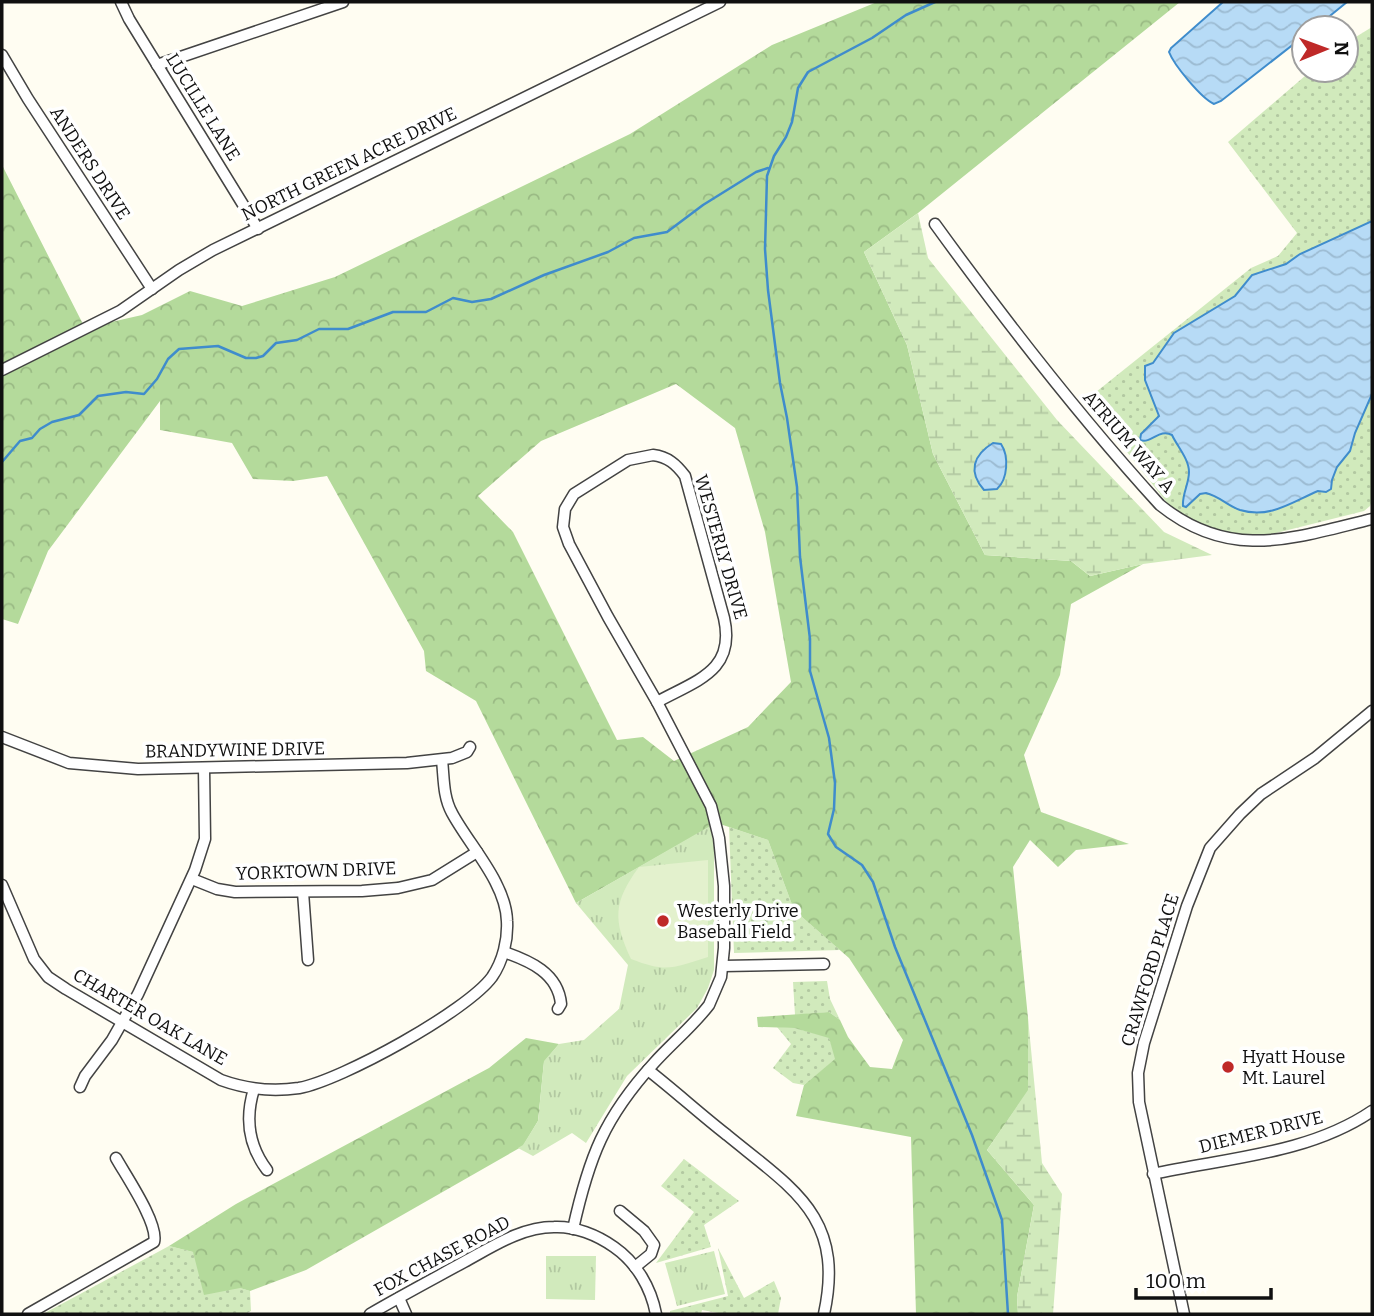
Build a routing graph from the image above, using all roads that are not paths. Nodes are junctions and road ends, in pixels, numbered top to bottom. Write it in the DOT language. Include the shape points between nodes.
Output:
graph roads {
  1 [pos="121,2"];
  2 [pos="344,2"];
  3 [pos="719,2"];
  4 [pos="2,55"];
  5 [pos="157,65"];
  6 [pos="935,224"];
  7 [pos="258,229"];
  8 [pos="152,289"];
  9 [pos="2,370"];
  10 [pos="1372,519"];
  11 [pos="657,702"];
  12 [pos="1372,711"];
  13 [pos="2,737"];
  14 [pos="470,747"];
  15 [pos="442,760"];
  16 [pos="204,768"];
  17 [pos="477,852"];
  18 [pos="192,879"];
  19 [pos="2,885"];
  20 [pos="303,892"];
  21 [pos="504,952"];
  22 [pos="308,960"];
  23 [pos="824,964"];
  24 [pos="723,966"];
  25 [pos="558,1009"];
  26 [pos="122,1023"];
  27 [pos="648,1070"];
  28 [pos="80,1087"];
  29 [pos="254,1089"];
  30 [pos="1372,1111"];
  31 [pos="116,1158"];
  32 [pos="267,1170"];
  33 [pos="1153,1174"];
  34 [pos="620,1211"];
  35 [pos="573,1229"];
  36 [pos="635,1267"];
  37 [pos="399,1298"];
  38 [pos="28,1314"];
  39 [pos="370,1314"];
  40 [pos="406,1314"];
  41 [pos="656,1314"];
  42 [pos="824,1314"];
  43 [pos="1184,1314"];
  1 -- 5 [label="street, LUCILLE LANE"];
  2 -- 5 [label="street"];
  3 -- 7 [label="street, NORTH GREEN ACRE DRIVE"];
  4 -- 8 [label="street, ANDERS DRIVE"];
  5 -- 7 [label="street, LUCILLE LANE"];
  6 -- 10 [label="street, ATRIUM WAY A" via="1080,415 1160,505 1179,520 1214,537 1245,541 1318,532"];
  7 -- 8 [label="street, NORTH GREEN ACRE DRIVE"];
  8 -- 9 [label="street, NORTH GREEN ACRE DRIVE" via="120,311"];
  11 -- 11 [label="street, WESTERLY DRIVE" via="715,668 728,641 685,476 667,459 648,455 616,466 574,494 565,509 563,527"];
  11 -- 24 [label="street, WESTERLY DRIVE" via="716,822 723,875"];
  12 -- 33 [label="street, CRAWFORD PLACE" via="1315,758 1261,794 1210,848 1140,1058 1139,1102"];
  13 -- 16 [label="street, BRANDYWINE DRIVE" via="57,760 82,765"];
  14 -- 15 [label="street, BRANDYWINE DRIVE" via="460,756"];
  15 -- 16 [label="street, BRANDYWINE DRIVE"];
  15 -- 17 [label="street, CHARTER OAK LANE" via="448,804"];
  16 -- 18 [label="street" via="205,839"];
  17 -- 20 [label="street, YORKTOWN DRIVE" via="432,880 374,891"];
  17 -- 21 [label="street, CHARTER OAK LANE" via="501,897 507,920"];
  18 -- 20 [label="street, YORKTOWN DRIVE" via="235,892"];
  18 -- 26 [label="street"];
  19 -- 26 [label="street, CHARTER OAK LANE" via="40,969"];
  20 -- 22 [label="street"];
  21 -- 25 [label="street" via="546,973 559,991"];
  21 -- 29 [label="street, CHARTER OAK LANE" via="475,995 390,1048 308,1086"];
  23 -- 24 [label="street"];
  24 -- 27 [label="street, WESTERLY DRIVE" via="709,1005"];
  26 -- 28 [label="street"];
  26 -- 29 [label="street, CHARTER OAK LANE" via="210,1075"];
  27 -- 35 [label="street, WESTERLY DRIVE" via="594,1152"];
  27 -- 42 [label="street" via="789,1185 813,1213 829,1257"];
  29 -- 32 [label="street" via="248,1124 259,1160"];
  30 -- 33 [label="street, DIEMER DRIVE" via="1300,1143"];
  31 -- 38 [label="street" via="152,1222 154,1242"];
  33 -- 43 [label="street, CRAWFORD PLACE"];
  34 -- 36 [label="street" via="654,1245 651,1254"];
  35 -- 36 [label="street, FOX CHASE ROAD" via="604,1241"];
  35 -- 37 [label="street, FOX CHASE ROAD" via="541,1228 514,1236"];
  36 -- 41 [label="street, FOX CHASE ROAD"];
  37 -- 39 [label="street, FOX CHASE ROAD"];
  37 -- 40 [label="street"];
}
